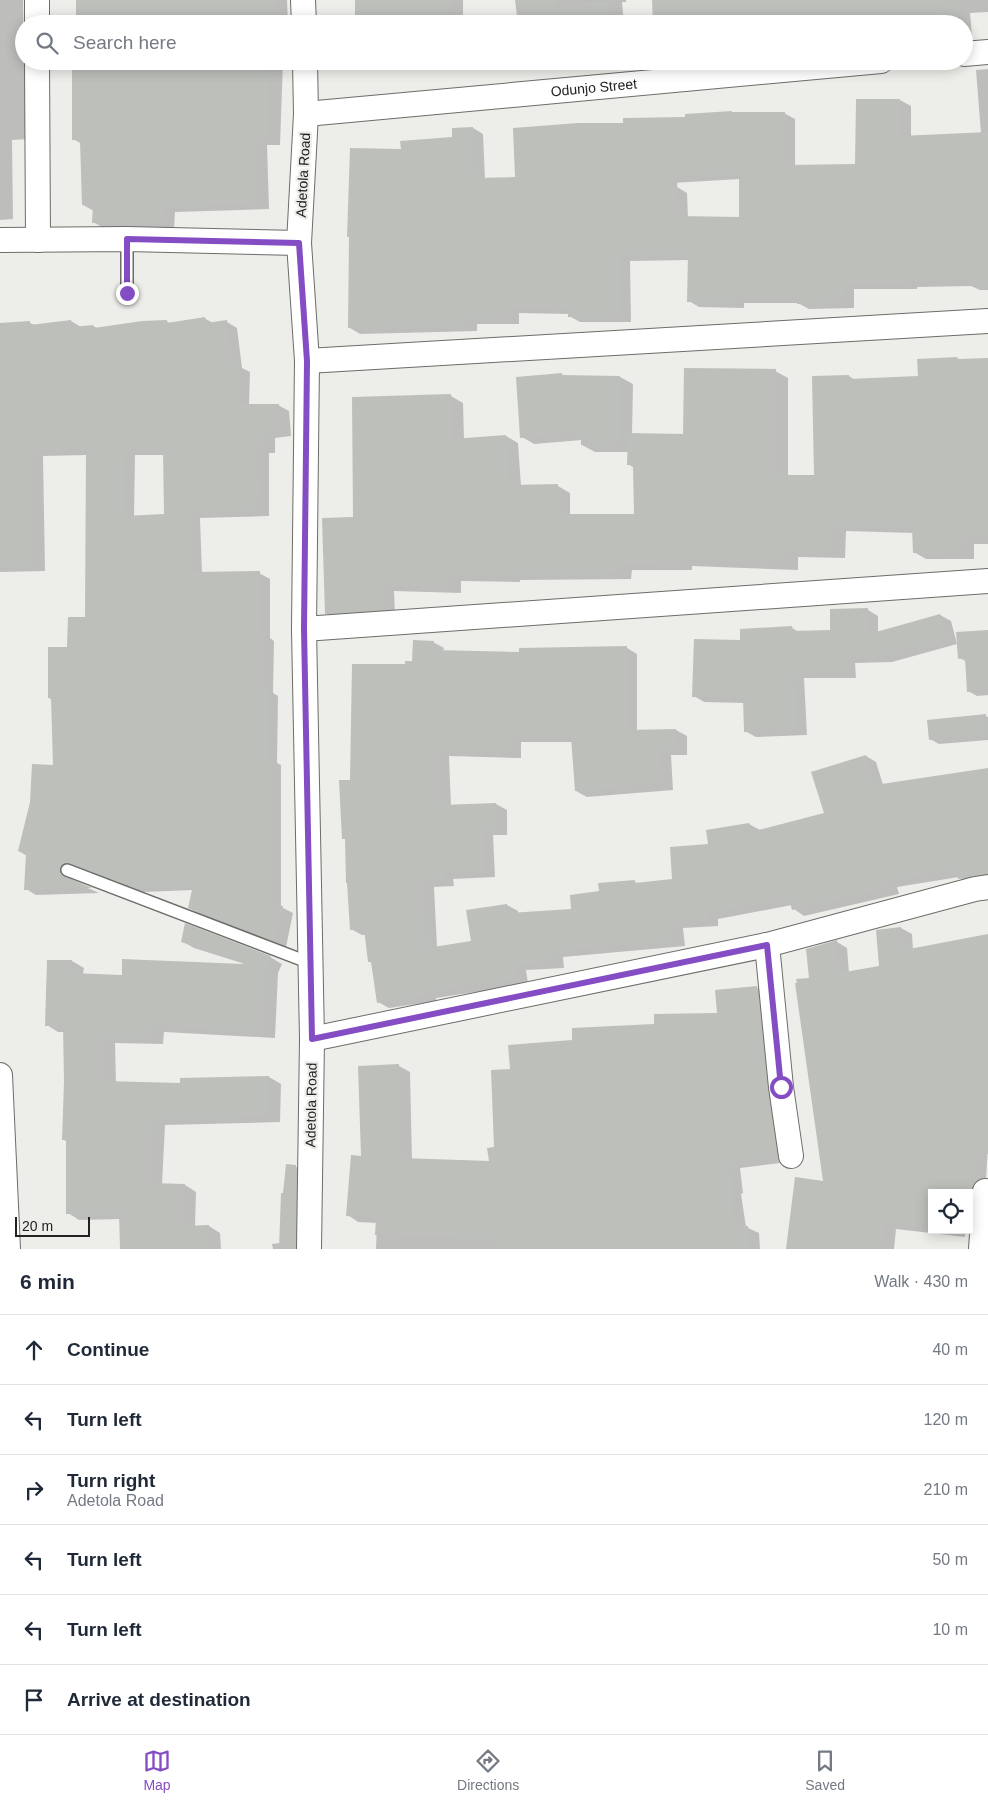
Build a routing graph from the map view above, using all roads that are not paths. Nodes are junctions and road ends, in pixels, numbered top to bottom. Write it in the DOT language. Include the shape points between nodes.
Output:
graph roads {
  1 [pos="37,0"];
  2 [pos="303,0"];
  3 [pos="37,15"];
  4 [pos="304,15"];
  5 [pos="988,52"];
  6 [pos="973,53"];
  7 [pos="37,70"];
  8 [pos="305,70"];
  9 [pos="783,70"];
  10 [pos="306,114"];
  11 [pos="127,239"];
  12 [pos="0,240"];
  13 [pos="38,240"];
  14 [pos="299,243"];
  15 [pos="127,293"];
  16 [pos="988,321"];
  17 [pos="307,361"];
  18 [pos="988,581"];
  19 [pos="304,629"];
  20 [pos="66,870"];
  21 [pos="988,887"];
  22 [pos="767,945"];
  23 [pos="310,963"];
  24 [pos="312,1039"];
  25 [pos="0,1075"];
  26 [pos="791,1156"];
  27 [pos="984,1192"];
  28 [pos="8,1249"];
  29 [pos="310,1249"];
  30 [pos="982,1249"];
  1 -- 3 [label="street"];
  2 -- 4 [label="street"];
  5 -- 6 [label="street"];
  7 -- 13 [label="street"];
  8 -- 10 [label="street, Adetola Road"];
  9 -- 10 [label="street, Odunjo Street"];
  10 -- 14 [label="street, Adetola Road"];
  11 -- 13 [label="street"];
  11 -- 14 [label="street"];
  11 -- 15 [label="lane"];
  12 -- 13 [label="street"];
  14 -- 17 [label="street, Adetola Road"];
  16 -- 17 [label="street"];
  17 -- 19 [label="street, Adetola Road"];
  18 -- 19 [label="street"];
  19 -- 23 [label="street, Adetola Road"];
  20 -- 23 [label="lane"];
  21 -- 22 [label="street"];
  22 -- 24 [label="street"];
  22 -- 26 [label="street"];
  23 -- 24 [label="street, Adetola Road"];
  24 -- 29 [label="street, Adetola Road"];
  25 -- 28 [label="street"];
  27 -- 30 [label="street"];
}
